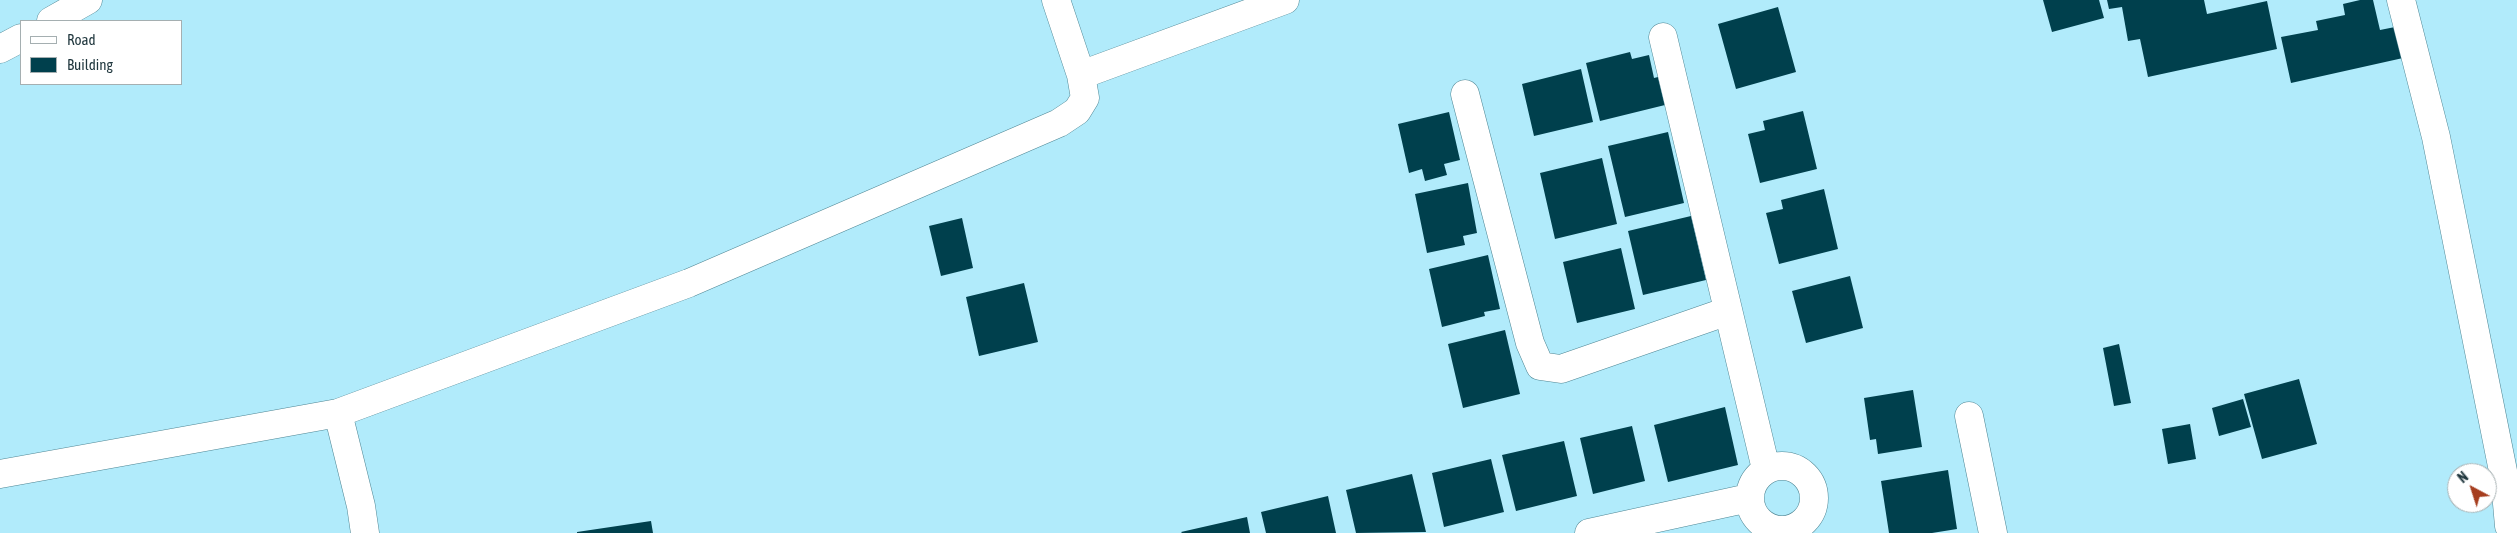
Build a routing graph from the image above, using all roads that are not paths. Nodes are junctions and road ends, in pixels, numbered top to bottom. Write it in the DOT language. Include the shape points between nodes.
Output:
graph roads {
  1 [pos="88,0"];
  2 [pos="1056,0"];
  3 [pos="1286,0"];
  4 [pos="2402,0"];
  5 [pos="53,20"];
  6 [pos="1663,37"];
  7 [pos="20,39"];
  8 [pos="0,49"];
  9 [pos="1081,75"];
  10 [pos="1465,94"];
  11 [pos="1728,311"];
  12 [pos="338,413"];
  13 [pos="1969,416"];
  14 [pos="1766,469"];
  15 [pos="0,474"];
  16 [pos="1749,498"];
  17 [pos="2508,528"];
  18 [pos="1799,530"];
  19 [pos="1598,532"];
  20 [pos="365,533"];
  21 [pos="1993,533"];
  1 -- 5 [label="street"];
  2 -- 9 [label="street"];
  3 -- 9 [label="street"];
  4 -- 17 [label="street" via="2436,137 2505,480"];
  6 -- 11 [label="street"];
  7 -- 8 [label="street"];
  9 -- 12 [label="street" via="1086,98 1077,111 1059,123 689,283"];
  10 -- 11 [label="street" via="1530,343 1540,366 1561,369"];
  11 -- 14 [label="street"];
  12 -- 15 [label="street"];
  12 -- 20 [label="street"];
  13 -- 21 [label="street"];
  14 -- 16 [label="street" via="1754,481"];
  14 -- 18 [label="street" via="1783,465 1799,469 1811,481 1816,498 1811,514"];
  16 -- 18 [label="street" via="1754,514 1766,526 1782,531"];
  16 -- 19 [label="street"];
}
